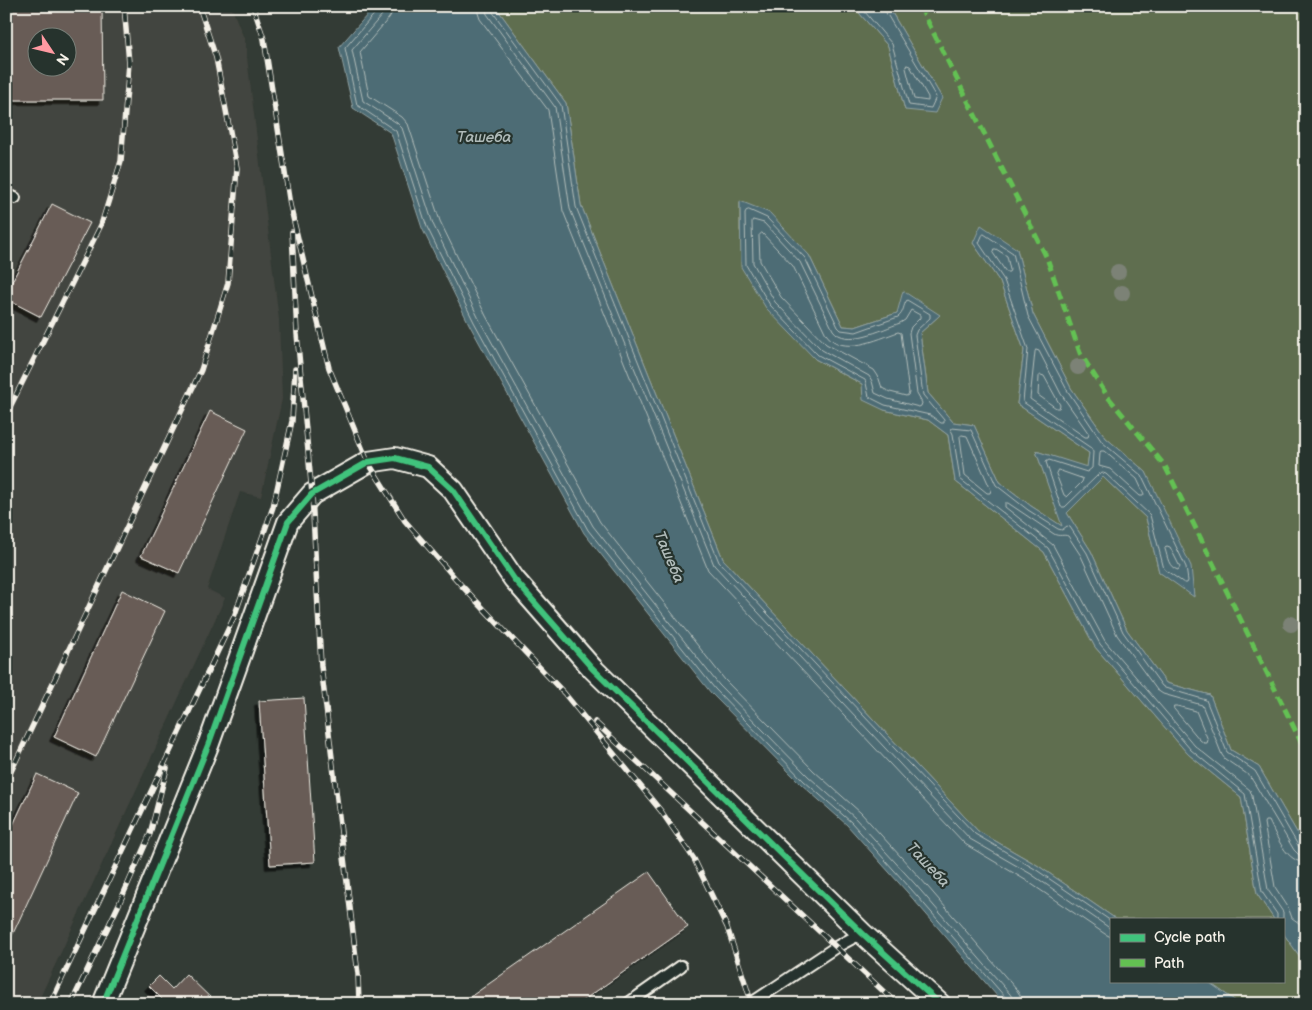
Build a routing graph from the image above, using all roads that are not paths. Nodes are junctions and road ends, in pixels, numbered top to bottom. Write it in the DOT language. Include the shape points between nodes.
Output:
graph roads {
  1 [pos="862,933"];
  2 [pos="680,966"];
  3 [pos="103,1004"];
  4 [pos="627,1004"];
  5 [pos="750,1004"];
  6 [pos="940,1004"];
  1 -- 3 [label="street" via="592,668 514,579 452,490 428,467 395,458 368,462 312,494 288,522 209,743"];
  1 -- 5 [label="lane"];
  1 -- 6 [label="street"];
  2 -- 4 [label="lane"];
}
